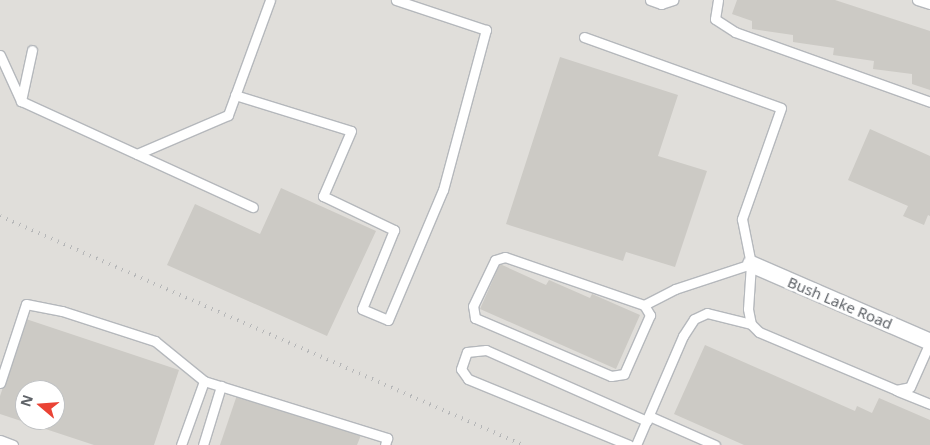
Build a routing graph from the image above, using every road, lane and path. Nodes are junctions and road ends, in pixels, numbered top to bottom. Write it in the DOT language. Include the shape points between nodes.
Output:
graph roads {
  1 [pos="270,0"];
  2 [pos="396,0"];
  3 [pos="650,0"];
  4 [pos="673,0"];
  5 [pos="718,0"];
  6 [pos="917,0"];
  7 [pos="930,4"];
  8 [pos="584,37"];
  9 [pos="32,50"];
  10 [pos="0,55"];
  11 [pos="236,95"];
  12 [pos="21,101"];
  13 [pos="930,102"];
  14 [pos="137,154"];
  15 [pos="253,207"];
  16 [pos="751,264"];
  17 [pos="644,305"];
  18 [pos="751,324"];
  19 [pos="930,342"];
  20 [pos="204,381"];
  21 [pos="0,383"];
  22 [pos="221,386"];
  23 [pos="896,390"];
  24 [pos="930,404"];
  25 [pos="648,418"];
  26 [pos="0,440"];
  27 [pos="13,445"];
  28 [pos="181,445"];
  29 [pos="203,445"];
  30 [pos="385,445"];
  31 [pos="629,445"];
  32 [pos="636,445"];
  33 [pos="715,445"];
  1 -- 11 [label="lane"];
  2 -- 11 [label="lane" via="486,30 443,190 388,320 362,309 394,230 323,196 351,131"];
  3 -- 4 [label="lane" via="661,4"];
  5 -- 13 [label="lane" via="715,19 735,32"];
  6 -- 7 [label="lane"];
  8 -- 16 [label="lane" via="781,108 742,219"];
  9 -- 12 [label="lane"];
  10 -- 12 [label="lane"];
  11 -- 14 [label="lane" via="228,115"];
  12 -- 14 [label="lane"];
  14 -- 15 [label="lane"];
  16 -- 17 [label="lane" via="675,289"];
  16 -- 18 [label="lane" via="748,309"];
  16 -- 19 [label="street, Bush Lake Road"];
  17 -- 17 [label="lane" via="505,257 495,260 473,306 475,318 611,376 624,374 650,314"];
  18 -- 23 [label="lane" via="759,332"];
  18 -- 25 [label="lane" via="707,313 694,319 683,336"];
  19 -- 23 [label="lane" via="910,387"];
  20 -- 21 [label="lane" via="155,341 26,304"];
  20 -- 22 [label="lane"];
  20 -- 28 [label="lane"];
  22 -- 29 [label="lane"];
  22 -- 30 [label="lane" via="387,438"];
  23 -- 24 [label="lane"];
  25 -- 31 [label="lane" via="486,350 467,352 461,370 468,379"];
  25 -- 32 [label="lane"];
  25 -- 33 [label="lane"];
  26 -- 27 [label="lane"];
}
